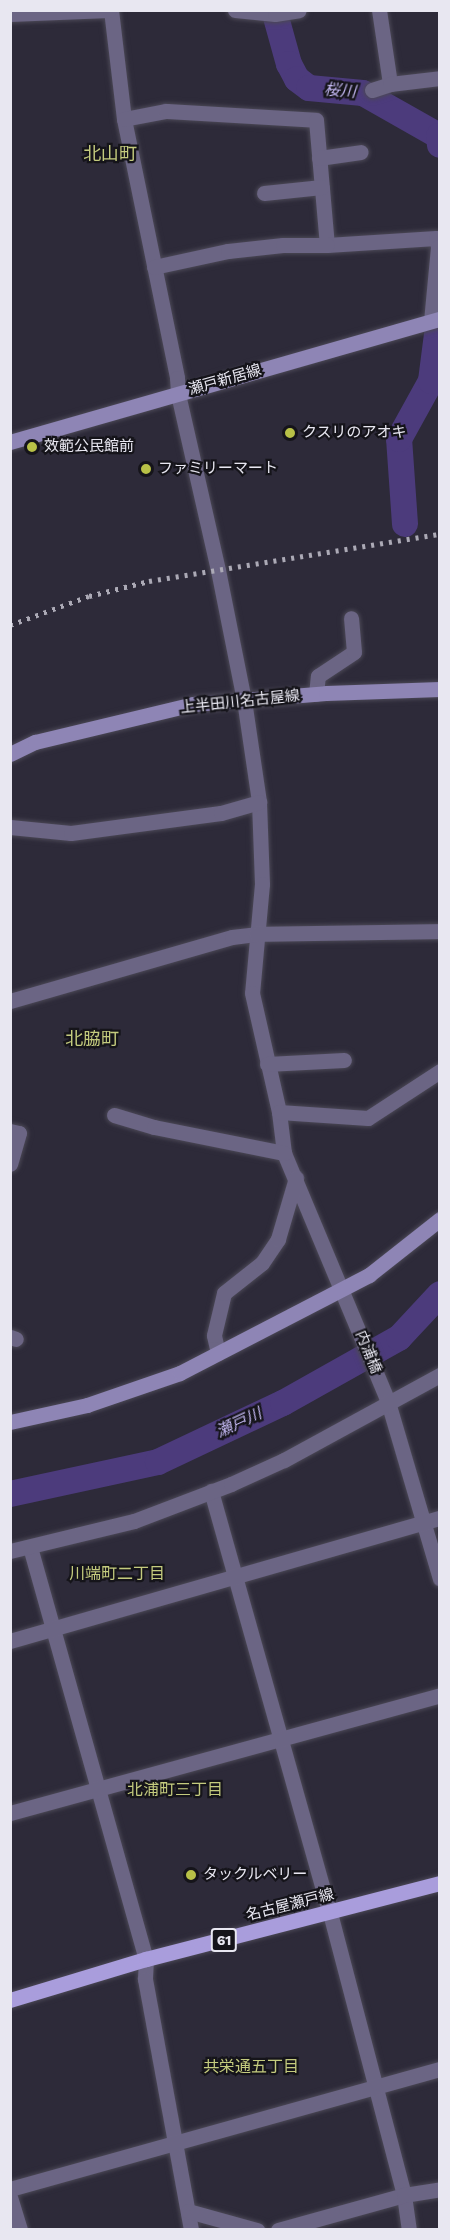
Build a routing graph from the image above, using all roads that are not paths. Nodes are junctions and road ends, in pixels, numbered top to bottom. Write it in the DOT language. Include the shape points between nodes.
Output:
graph roads {
  1 [pos="110,10"];
  2 [pos="236,10"];
  3 [pos="380,10"];
  4 [pos="298,11"];
  5 [pos="10,14"];
  6 [pos="440,78"];
  7 [pos="390,84"];
  8 [pos="372,90"];
  9 [pos="124,119"];
  10 [pos="361,152"];
  11 [pos="319,158"];
  12 [pos="322,187"];
  13 [pos="264,193"];
  14 [pos="327,245"];
  15 [pos="154,267"];
  16 [pos="435,320"];
  17 [pos="178,394"];
  18 [pos="10,442"];
  19 [pos="351,618"];
  20 [pos="440,689"];
  21 [pos="316,694"];
  22 [pos="244,700"];
  23 [pos="10,754"];
  24 [pos="259,801"];
  25 [pos="10,827"];
  26 [pos="440,931"];
  27 [pos="256,934"];
  28 [pos="10,1002"];
  29 [pos="344,1060"];
  30 [pos="267,1064"];
  31 [pos="440,1071"];
  32 [pos="279,1112"];
  33 [pos="114,1115"];
  34 [pos="10,1131"];
  35 [pos="284,1153"];
  36 [pos="10,1164"];
  37 [pos="296,1178"];
  38 [pos="440,1219"];
  39 [pos="341,1289"];
  40 [pos="218,1353"];
  41 [pos="440,1375"];
  42 [pos="385,1396"];
  43 [pos="10,1422"];
  44 [pos="211,1491"];
  45 [pos="440,1518"];
  46 [pos="425,1524"];
  47 [pos="30,1547"];
  48 [pos="10,1551"];
  49 [pos="236,1576"];
  50 [pos="440,1579"];
  51 [pos="54,1629"];
  52 [pos="10,1641"];
  53 [pos="440,1695"];
  54 [pos="281,1739"];
  55 [pos="98,1790"];
  56 [pos="10,1813"];
  57 [pos="440,1883"];
  58 [pos="330,1913"];
  59 [pos="146,1959"];
  60 [pos="10,2000"];
  61 [pos="440,2069"];
  62 [pos="374,2087"];
  63 [pos="175,2142"];
  64 [pos="10,2189"];
  65 [pos="440,2189"];
  66 [pos="404,2195"];
  67 [pos="10,2197"];
  68 [pos="188,2211"];
  69 [pos="20,2229"];
  70 [pos="191,2229"];
  71 [pos="256,2229"];
  72 [pos="278,2229"];
  73 [pos="409,2229"];
  1 -- 5 [label="street"];
  1 -- 9 [label="street, 内浦橋"];
  2 -- 4 [label="street" via="275,14"];
  3 -- 7 [label="street"];
  6 -- 7 [label="street"];
  7 -- 8 [label="street"];
  9 -- 11 [label="street" via="166,111 316,120"];
  9 -- 15 [label="street, 内浦橋"];
  10 -- 11 [label="street"];
  11 -- 12 [label="street"];
  12 -- 13 [label="street"];
  12 -- 14 [label="street"];
  14 -- 15 [label="street" via="228,251"];
  14 -- 16 [label="street" via="436,238"];
  15 -- 17 [label="street, 内浦橋"];
  16 -- 17 [label="street, 瀬戸新居線"];
  17 -- 18 [label="street, 瀬戸新居線"];
  17 -- 22 [label="street, 内浦橋"];
  19 -- 21 [label="street" via="354,652 318,676"];
  20 -- 21 [label="street, 上半田川名古屋線"];
  21 -- 22 [label="street, 上半田川名古屋線"];
  22 -- 23 [label="street, 上半田川名古屋線" via="193,704 35,742"];
  22 -- 24 [label="street, 内浦橋"];
  24 -- 25 [label="street" via="221,813 71,833"];
  24 -- 27 [label="street, 内浦橋" via="262,884"];
  26 -- 27 [label="street"];
  27 -- 28 [label="street" via="232,937"];
  27 -- 30 [label="street, 内浦橋" via="252,993"];
  29 -- 30 [label="street"];
  30 -- 32 [label="street, 内浦橋"];
  31 -- 32 [label="street" via="368,1118"];
  32 -- 35 [label="street, 内浦橋"];
  33 -- 35 [label="street"];
  34 -- 36 [label="street" via="19,1133"];
  35 -- 37 [label="street, 内浦橋"];
  37 -- 39 [label="street, 内浦橋"];
  37 -- 40 [label="street" via="278,1239 262,1263 224,1293 214,1335"];
  38 -- 39 [label="street" via="369,1275"];
  39 -- 40 [label="street"];
  39 -- 42 [label="street, 内浦橋"];
  40 -- 43 [label="street" via="180,1373 87,1405"];
  41 -- 42 [label="street"];
  42 -- 44 [label="street" via="284,1460"];
  42 -- 46 [label="street, 内浦橋"];
  44 -- 47 [label="street" via="134,1521"];
  44 -- 49 [label="street"];
  45 -- 46 [label="street"];
  46 -- 49 [label="street"];
  46 -- 50 [label="street, 内浦橋"];
  47 -- 48 [label="street"];
  47 -- 51 [label="street"];
  49 -- 51 [label="street"];
  49 -- 54 [label="street"];
  51 -- 52 [label="street"];
  51 -- 55 [label="street"];
  53 -- 54 [label="street"];
  54 -- 55 [label="street"];
  54 -- 58 [label="street"];
  55 -- 56 [label="street"];
  55 -- 59 [label="street"];
  57 -- 58 [label="main road, 名古屋瀬戸線 / 61"];
  58 -- 59 [label="main road, 名古屋瀬戸線 / 61"];
  58 -- 62 [label="street"];
  59 -- 60 [label="main road, 名古屋瀬戸線 / 61"];
  59 -- 63 [label="street" via="145,1979"];
  61 -- 62 [label="street"];
  62 -- 63 [label="street"];
  62 -- 66 [label="street"];
  63 -- 64 [label="street"];
  63 -- 68 [label="street"];
  65 -- 66 [label="street"];
  66 -- 72 [label="street"];
  66 -- 73 [label="street"];
  67 -- 69 [label="street"];
  68 -- 70 [label="street"];
  68 -- 71 [label="street"];
}
